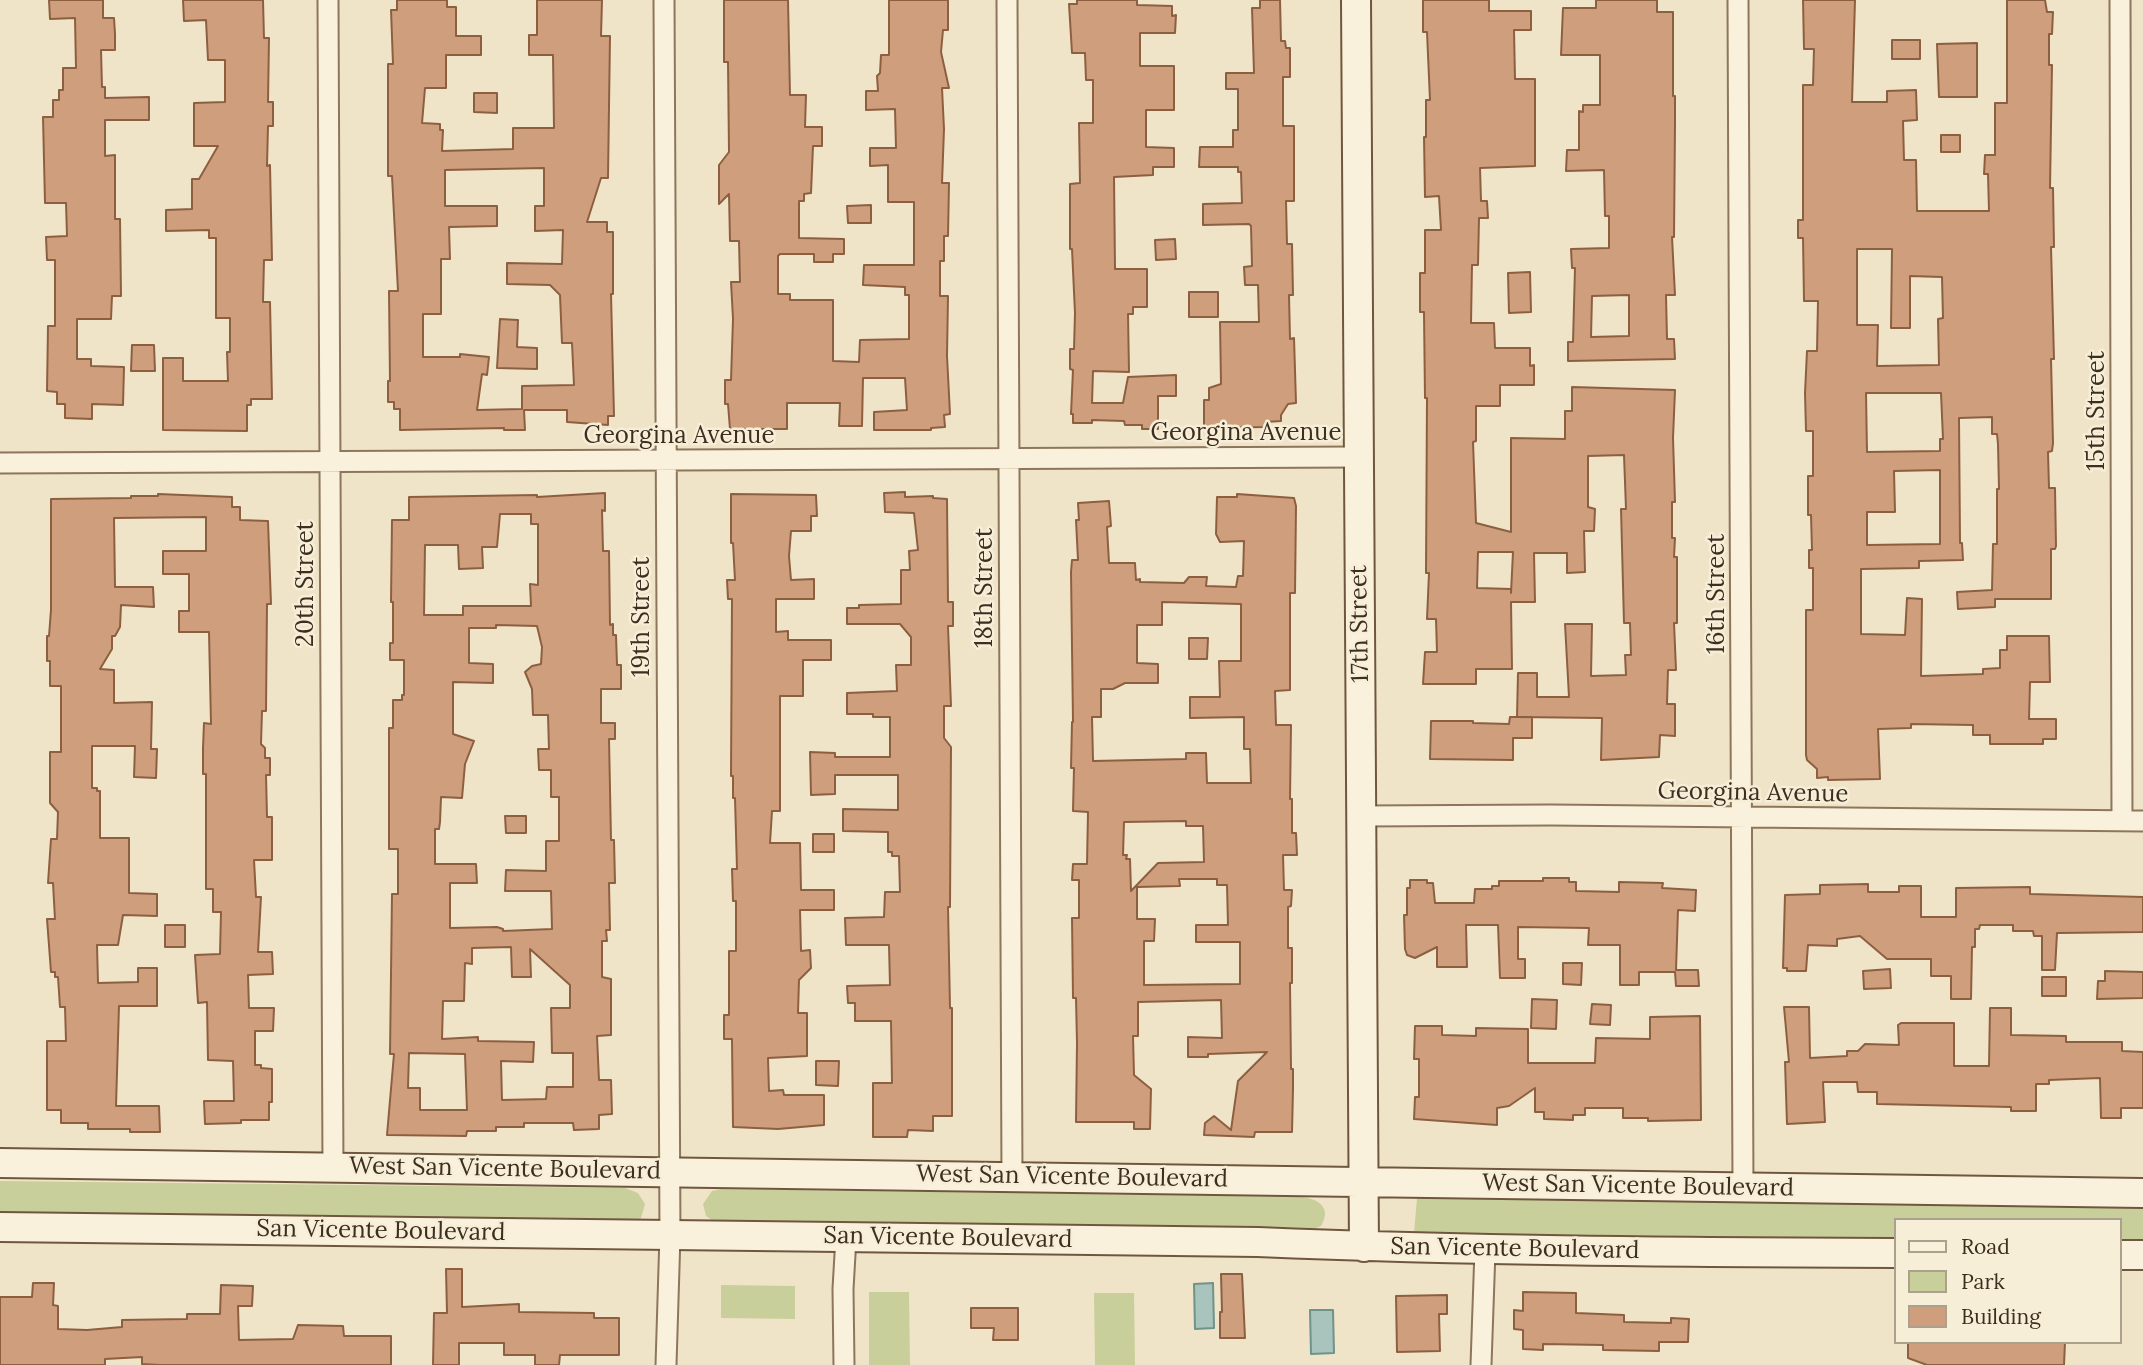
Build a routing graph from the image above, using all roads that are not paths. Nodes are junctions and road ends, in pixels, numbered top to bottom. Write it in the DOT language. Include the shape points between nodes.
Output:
graph roads {
  1 [pos="328,0"];
  2 [pos="664,0"];
  3 [pos="1007,0"];
  4 [pos="1356,0"];
  5 [pos="1738,0"];
  6 [pos="2120,0"];
  7 [pos="1358,457"];
  8 [pos="1009,458"];
  9 [pos="666,460"];
  10 [pos="330,462"];
  11 [pos="0,463"];
  12 [pos="1362,816"];
  13 [pos="1743,817"];
  14 [pos="2122,821"];
  15 [pos="2143,821"];
  16 [pos="0,1163"];
  17 [pos="333,1167"];
  18 [pos="669,1172"];
  19 [pos="1012,1175"];
  20 [pos="1364,1183"];
  21 [pos="1743,1187"];
  22 [pos="2143,1193"];
  23 [pos="0,1227"];
  24 [pos="670,1235"];
  25 [pos="846,1237"];
  26 [pos="1364,1247"];
  27 [pos="1485,1250"];
  28 [pos="1895,1253"];
  29 [pos="2122,1255"];
  30 [pos="2143,1255"];
  31 [pos="666,1365"];
  32 [pos="844,1365"];
  33 [pos="1481,1365"];
  1 -- 10 [label="street, 20th Street"];
  2 -- 9 [label="street, 19th Street"];
  3 -- 8 [label="street, 18th Street"];
  4 -- 7 [label="main road, 17th Street"];
  5 -- 13 [label="street, 16th Street"];
  6 -- 14 [label="street, 15th Street"];
  7 -- 8 [label="street, Georgina Avenue"];
  7 -- 12 [label="main road, 17th Street"];
  8 -- 9 [label="street, Georgina Avenue"];
  8 -- 19 [label="street, 18th Street"];
  9 -- 10 [label="street, Georgina Avenue"];
  9 -- 18 [label="street, 19th Street"];
  10 -- 11 [label="street, Georgina Avenue"];
  10 -- 17 [label="street, 20th Street"];
  12 -- 13 [label="street, Georgina Avenue"];
  12 -- 20 [label="main road, 17th Street"];
  13 -- 14 [label="street, Georgina Avenue"];
  13 -- 21 [label="street, 16th Street"];
  14 -- 15 [label="street, Georgina Avenue"];
  16 -- 17 [label="main road, West San Vicente Boulevard"];
  17 -- 18 [label="main road, West San Vicente Boulevard"];
  18 -- 19 [label="main road, West San Vicente Boulevard"];
  18 -- 24 [label="street, 19th Street"];
  19 -- 20 [label="main road, West San Vicente Boulevard"];
  20 -- 21 [label="main road, West San Vicente Boulevard"];
  20 -- 26 [label="main road, 17th Street"];
  21 -- 22 [label="main road, West San Vicente Boulevard"];
  23 -- 24 [label="main road, San Vicente Boulevard"];
  24 -- 25 [label="main road, San Vicente Boulevard"];
  24 -- 31 [label="street, 19th Street"];
  25 -- 26 [label="main road, San Vicente Boulevard"];
  25 -- 32 [label="street"];
  26 -- 27 [label="main road, San Vicente Boulevard"];
  27 -- 28 [label="main road, San Vicente Boulevard"];
  27 -- 33 [label="street"];
  29 -- 30 [label="main road"];
}
